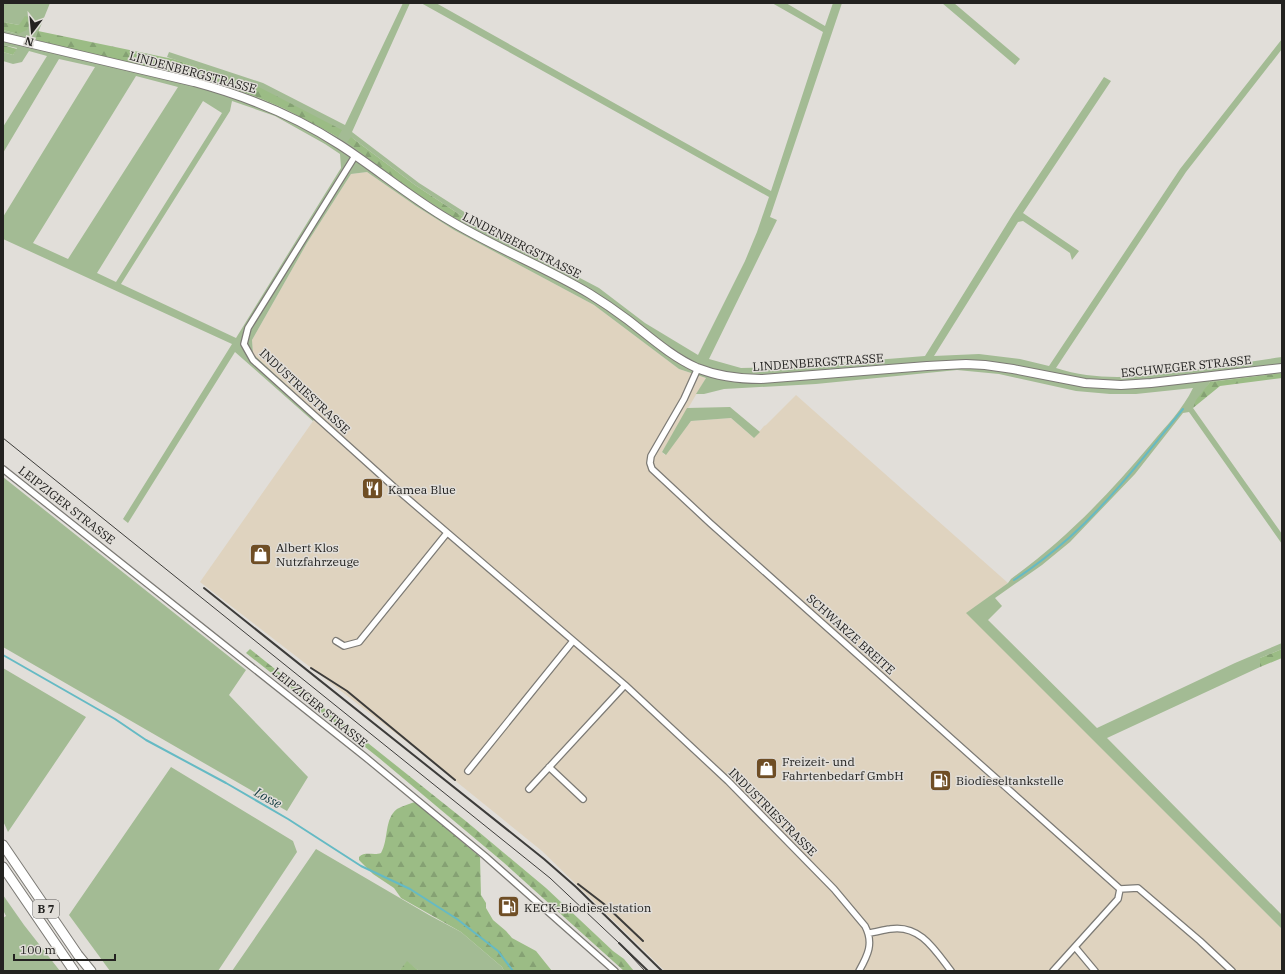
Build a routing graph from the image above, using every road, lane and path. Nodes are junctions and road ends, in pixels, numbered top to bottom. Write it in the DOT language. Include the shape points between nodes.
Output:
graph roads {
  1 [pos="3,37"];
  2 [pos="355,156"];
  3 [pos="698,368"];
  4 [pos="1282,368"];
  5 [pos="1046,376"];
  6 [pos="3,469"];
  7 [pos="447,533"];
  8 [pos="336,641"];
  9 [pos="573,641"];
  10 [pos="624,686"];
  11 [pos="549,767"];
  12 [pos="468,771"];
  13 [pos="529,789"];
  14 [pos="583,799"];
  15 [pos="3,845"];
  16 [pos="3,867"];
  17 [pos="1120,889"];
  18 [pos="869,933"];
  19 [pos="1075,947"];
  20 [pos="74,971"];
  21 [pos="91,971"];
  22 [pos="616,971"];
  23 [pos="859,971"];
  24 [pos="951,971"];
  25 [pos="1053,971"];
  26 [pos="1095,971"];
  27 [pos="1232,971"];
  1 -- 2 [label="main road, LINDENBERGSTRASSE" via="194,82 238,95 295,118"];
  2 -- 3 [label="main road, LINDENBERGSTRASSE" via="454,223 589,294 666,349"];
  2 -- 7 [label="street, INDUSTRIESTRASSE" via="248,328 244,344 253,360"];
  3 -- 5 [label="main road, LINDENBERGSTRASSE" via="753,379 953,364 985,365"];
  3 -- 17 [label="street, SCHWARZE BREITE" via="684,399 651,456 652,469"];
  4 -- 5 [label="main road, ESCHWEGER STRASSE" via="1121,385 1085,383"];
  6 -- 22 [label="street, LEIPZIGER STRASSE" via="364,756 485,856"];
  7 -- 8 [label="street" via="360,642 344,646"];
  7 -- 9 [label="street, INDUSTRIESTRASSE"];
  9 -- 10 [label="street, INDUSTRIESTRASSE"];
  9 -- 12 [label="street"];
  10 -- 11 [label="street"];
  10 -- 18 [label="street, INDUSTRIESTRASSE" via="728,781 834,889 866,926"];
  11 -- 13 [label="street"];
  11 -- 14 [label="street"];
  15 -- 21 [label="highway, B 7"];
  16 -- 20 [label="highway, B 7"];
  17 -- 19 [label="street" via="1118,899"];
  17 -- 27 [label="street" via="1138,888"];
  18 -- 23 [label="street" via="870,945"];
  18 -- 24 [label="street" via="892,928 910,929 929,944"];
  19 -- 25 [label="street"];
  19 -- 26 [label="street"];
}
